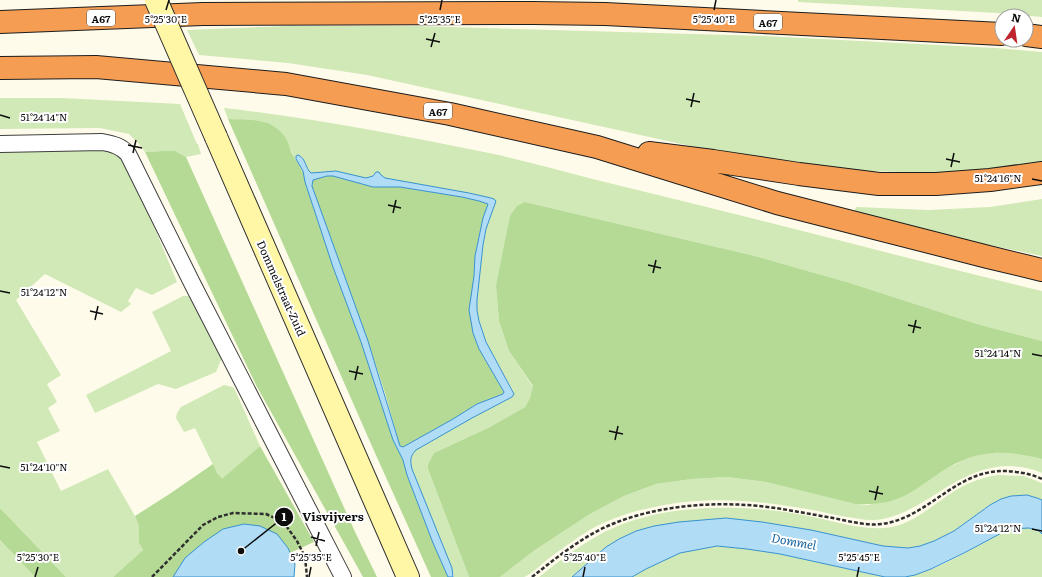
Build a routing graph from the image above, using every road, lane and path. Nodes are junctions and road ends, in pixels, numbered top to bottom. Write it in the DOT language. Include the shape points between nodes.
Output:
graph roads {
  1 [pos="156,0"];
  2 [pos="602,0"];
  3 [pos="533,12"];
  4 [pos="0,22"];
  5 [pos="994,34"];
  6 [pos="0,68"];
  7 [pos="0,144"];
  8 [pos="597,147"];
  9 [pos="1042,173"];
  10 [pos="1042,270"];
  11 [pos="1042,479"];
  12 [pos="152,577"];
  13 [pos="307,577"];
  14 [pos="343,577"];
  15 [pos="408,577"];
  16 [pos="532,577"];
  1 -- 15 [label="main road, Dommelstraat-Zuid, bridge"];
  2 -- 3 [label="highway"];
  3 -- 4 [label="highway, A67" via="202,14"];
  3 -- 5 [label="highway, A67"];
  6 -- 8 [label="highway, A67" via="96,67 286,84 450,114"];
  7 -- 14 [label="street" via="102,142 124,149 128,154"];
  8 -- 9 [label="highway, A67" via="879,184 936,184"];
  8 -- 10 [label="highway, A67" via="777,203"];
  11 -- 16 [label="path" via="1028,474 999,470 985,473 954,486 906,518 879,524 860,524 780,508 749,505 699,506 650,512 609,525 588,536"];
  12 -- 13 [label="path" via="203,525 233,513 266,514 287,527 305,557"];
}
